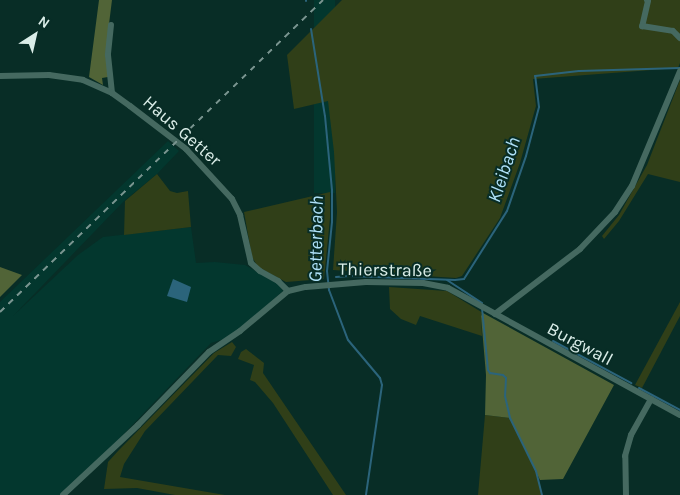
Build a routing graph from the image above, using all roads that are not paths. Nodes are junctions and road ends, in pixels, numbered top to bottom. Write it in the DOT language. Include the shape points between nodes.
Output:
graph roads {
  1 [pos="647,0"];
  2 [pos="111,25"];
  3 [pos="680,38"];
  4 [pos="680,71"];
  5 [pos="0,76"];
  6 [pos="112,93"];
  7 [pos="288,291"];
  8 [pos="495,314"];
  9 [pos="652,399"];
  10 [pos="680,415"];
  11 [pos="63,495"];
  12 [pos="626,495"];
  1 -- 3 [label="street" via="642,26 672,31"];
  2 -- 6 [label="street" via="108,55"];
  4 -- 8 [label="street" via="632,186 616,212 580,249"];
  5 -- 6 [label="street, Haus Getter" via="69,78 92,83"];
  6 -- 7 [label="street, Haus Getter" via="186,149 214,178 237,207 251,263"];
  7 -- 8 [label="street, Thierstraße" via="366,282 437,285"];
  7 -- 11 [label="street, Thierstraße" via="209,352"];
  8 -- 9 [label="street, Burgwall"];
  9 -- 10 [label="street, Burgwall"];
  9 -- 12 [label="street" via="631,435 625,456"];
}
